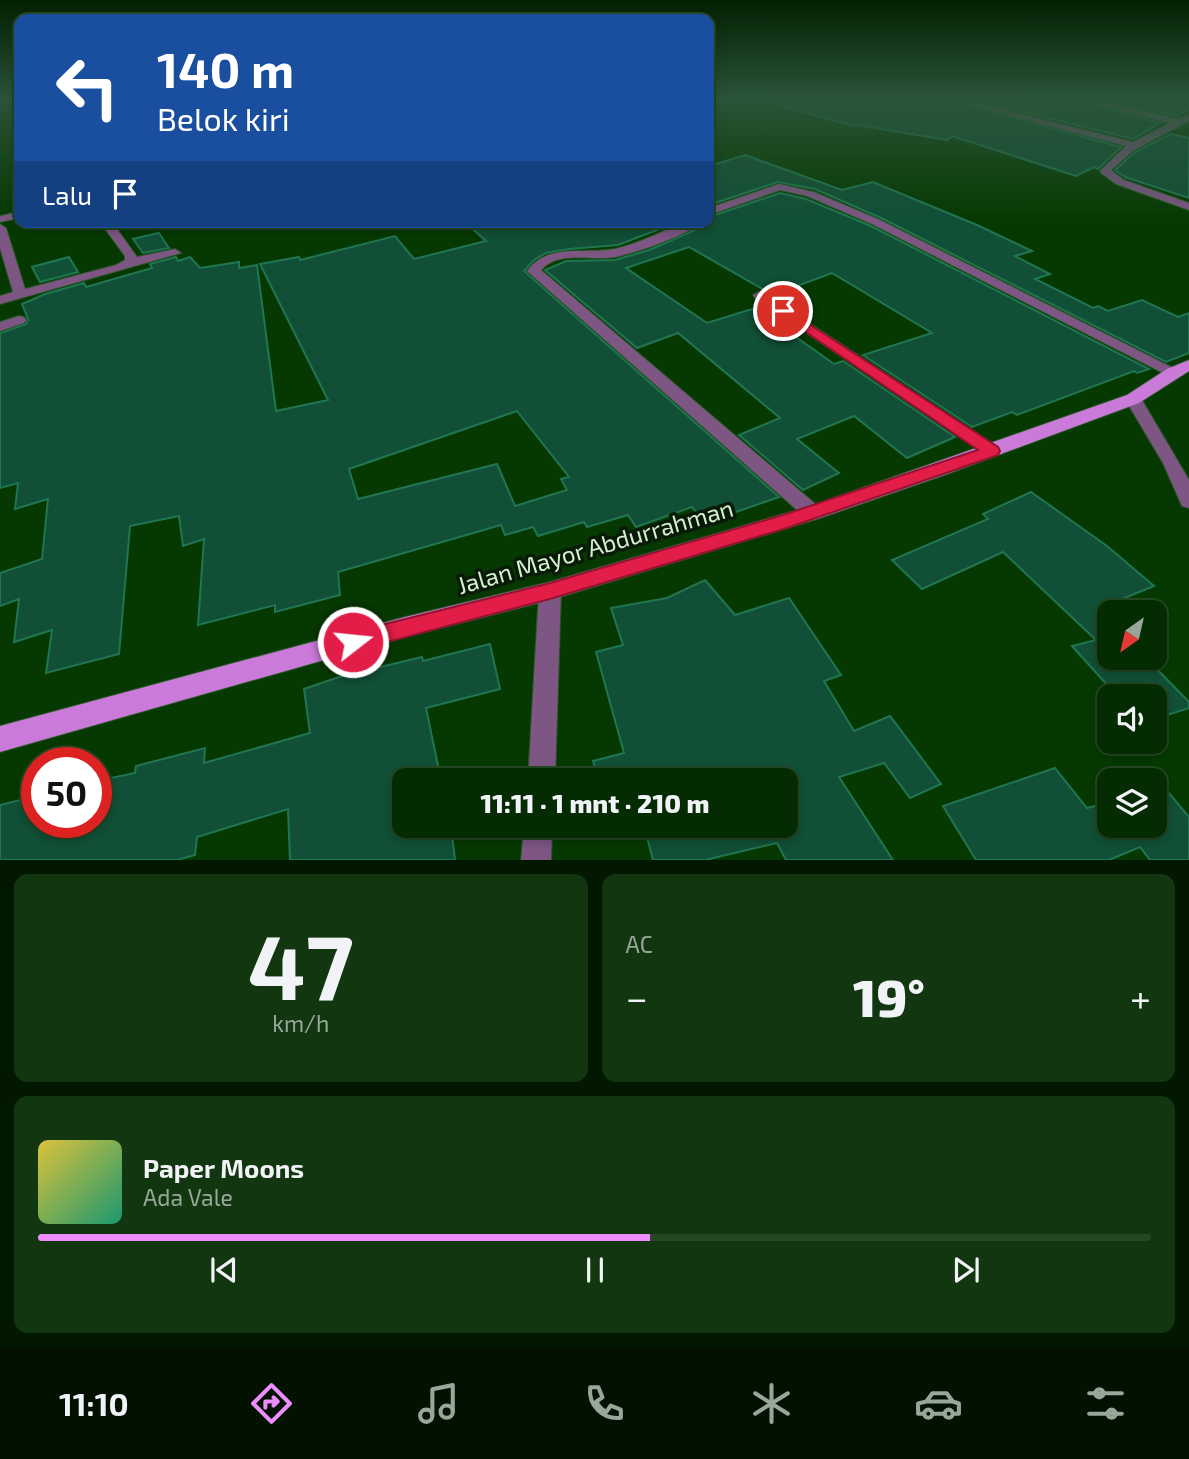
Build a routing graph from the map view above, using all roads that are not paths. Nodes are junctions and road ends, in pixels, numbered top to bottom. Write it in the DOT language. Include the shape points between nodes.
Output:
graph roads {
  1 [pos="1104,138"];
  2 [pos="1150,138"];
  3 [pos="1136,146"];
  4 [pos="1189,207"];
  5 [pos="714,210"];
  6 [pos="0,228"];
  7 [pos="110,228"];
  8 [pos="680,228"];
  9 [pos="175,253"];
  10 [pos="131,262"];
  11 [pos="20,295"];
  12 [pos="760,295"];
  13 [pos="0,300"];
  14 [pos="19,320"];
  15 [pos="0,327"];
  16 [pos="1181,368"];
  17 [pos="1133,399"];
  18 [pos="992,451"];
  19 [pos="1189,501"];
  20 [pos="813,513"];
  21 [pos="550,591"];
  22 [pos="0,739"];
  23 [pos="542,768"];
  24 [pos="537,838"];
  25 [pos="536,860"];
  1 -- 3 [label="street"];
  2 -- 3 [label="street"];
  3 -- 4 [label="street" via="1109,164 1105,172"];
  5 -- 16 [label="street" via="769,188 810,194"];
  6 -- 11 [label="street"];
  7 -- 10 [label="street"];
  8 -- 20 [label="street" via="614,253 565,255 540,263 534,271"];
  9 -- 10 [label="street"];
  10 -- 11 [label="street"];
  11 -- 13 [label="street"];
  12 -- 18 [label="street"];
  14 -- 15 [label="street"];
  16 -- 17 [label="main road, Jalan Mayor Abdurrahman"];
  17 -- 18 [label="main road, Jalan Mayor Abdurrahman"];
  17 -- 19 [label="street"];
  18 -- 20 [label="main road, Jalan Mayor Abdurrahman"];
  20 -- 21 [label="main road, Jalan Mayor Abdurrahman"];
  21 -- 22 [label="main road, Jalan Mayor Abdurrahman"];
  21 -- 23 [label="street"];
  24 -- 25 [label="street"];
}
